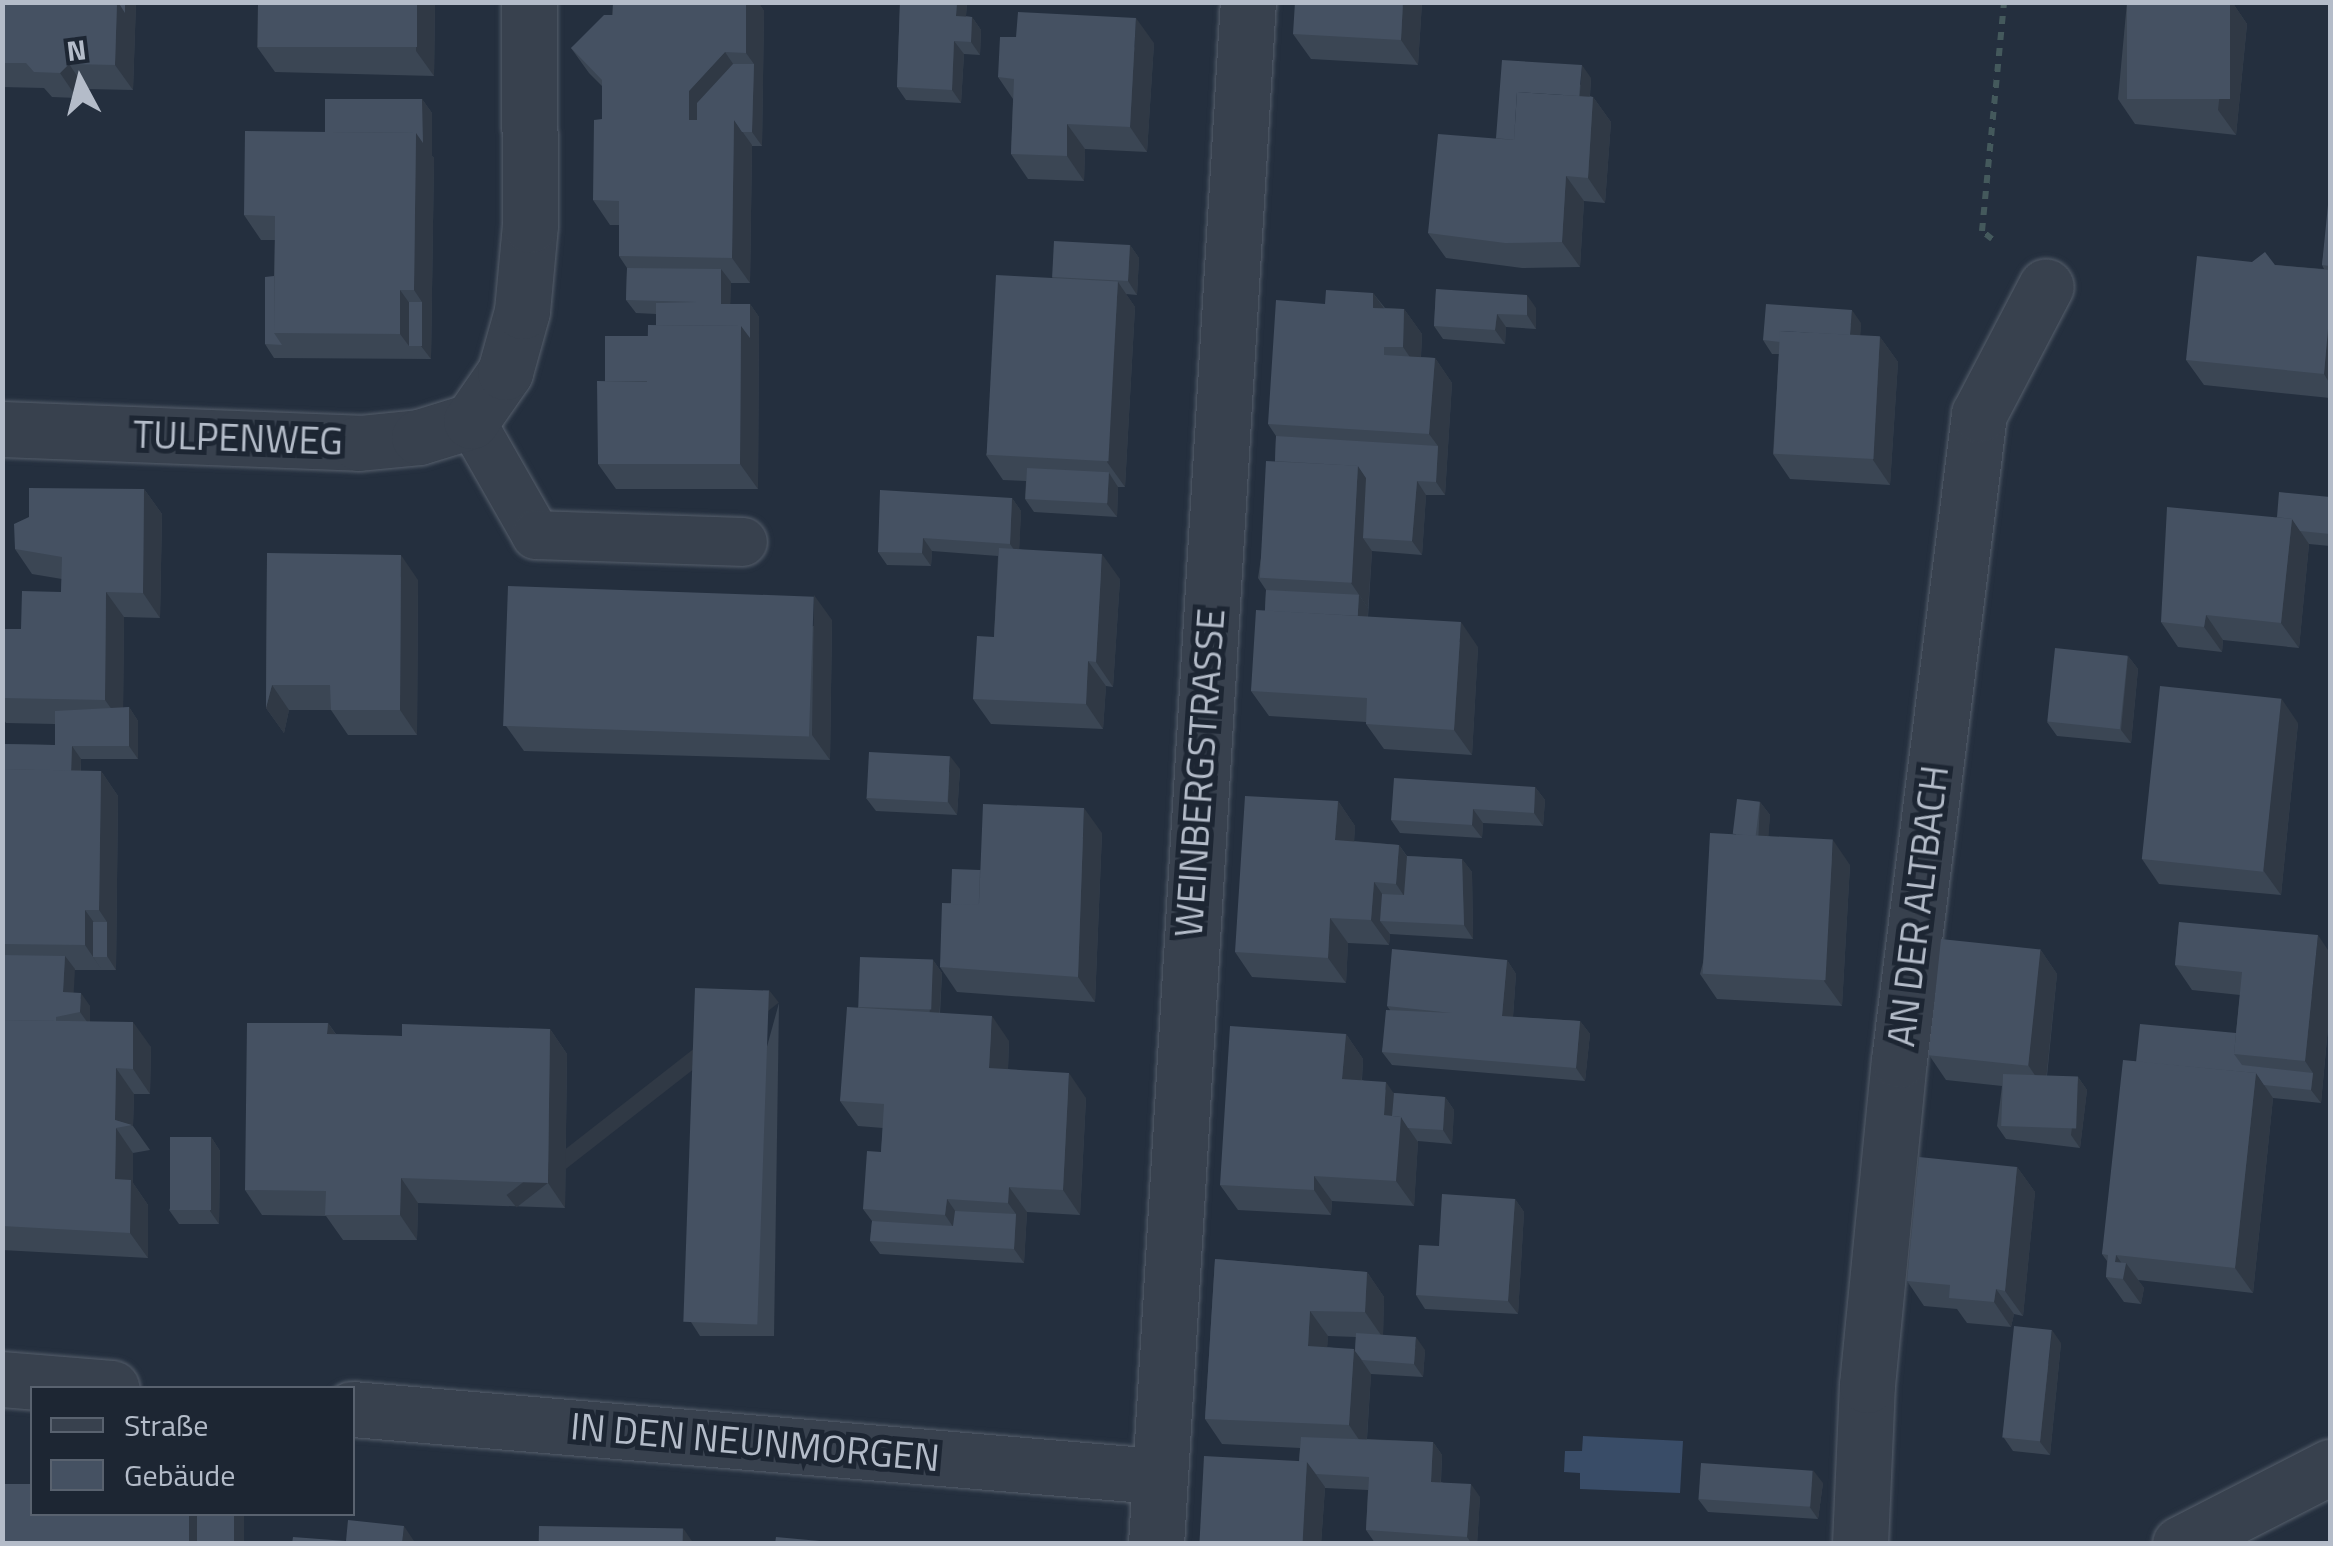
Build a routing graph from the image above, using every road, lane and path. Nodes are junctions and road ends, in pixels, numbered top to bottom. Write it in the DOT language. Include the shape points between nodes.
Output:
graph roads {
  1 [pos="530,2"];
  2 [pos="1248,2"];
  3 [pos="2004,2"];
  4 [pos="2046,286"];
  5 [pos="472,421"];
  6 [pos="2,429"];
  7 [pos="743,542"];
  8 [pos="2,1379"];
  9 [pos="88,1386"];
  10 [pos="355,1408"];
  11 [pos="2330,1467"];
  12 [pos="1157,1476"];
  13 [pos="1156,1544"];
  14 [pos="1860,1544"];
  15 [pos="2180,1544"];
  1 -- 5 [label="street" via="530,225 522,311 505,372"];
  2 -- 12 [label="street, WEINBERGSTRASSE"];
  3 -- 4 [label="path" via="1982,231"];
  4 -- 14 [label="street, AN DER ALTBACH" via="1978,414 1898,1060"];
  5 -- 6 [label="street, TULPENWEG" via="418,437 359,443"];
  5 -- 7 [label="lane" via="536,535"];
  8 -- 9 [label="street"];
  10 -- 12 [label="street, IN DEN NEUNMORGEN"];
  11 -- 15 [label="street"];
  12 -- 13 [label="street, WEINBERGSTRASSE"];
}
